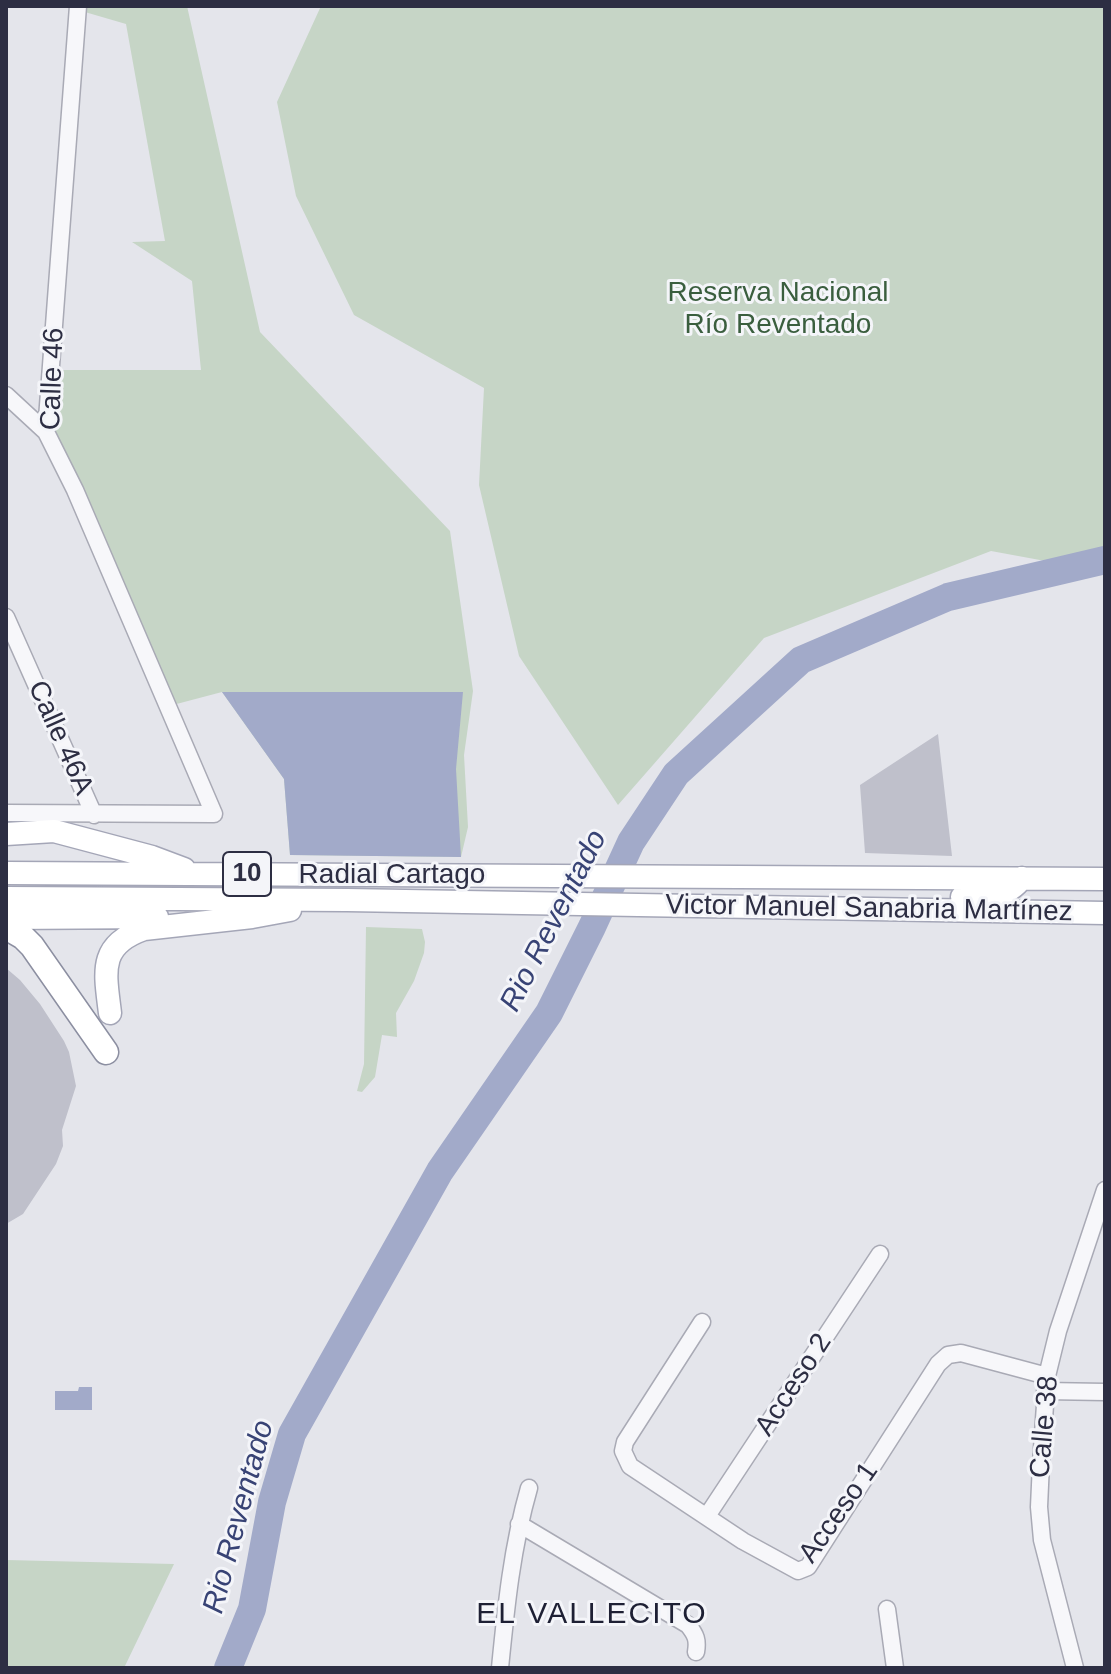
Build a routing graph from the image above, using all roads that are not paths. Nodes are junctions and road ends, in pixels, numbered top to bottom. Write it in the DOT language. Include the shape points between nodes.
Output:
graph roads {
  1 [pos="78,6"];
  2 [pos="6,395"];
  3 [pos="46,432"];
  4 [pos="6,617"];
  5 [pos="6,813"];
  6 [pos="94,815"];
  7 [pos="6,834"];
  8 [pos="6,873"];
  9 [pos="196,874"];
  10 [pos="635,877"];
  11 [pos="1022,878"];
  12 [pos="1105,879"];
  13 [pos="6,898"];
  14 [pos="347,900"];
  15 [pos="633,906"];
  16 [pos="907,910"];
  17 [pos="1105,913"];
  18 [pos="252,917"];
  19 [pos="6,918"];
  20 [pos="6,927"];
  21 [pos="110,1013"];
  22 [pos="106,1052"];
  23 [pos="1105,1190"];
  24 [pos="880,1254"];
  25 [pos="702,1322"];
  26 [pos="1046,1384"];
  27 [pos="1105,1392"];
  28 [pos="529,1488"];
  29 [pos="707,1516"];
  30 [pos="519,1524"];
  31 [pos="887,1609"];
  32 [pos="696,1652"];
  33 [pos="500,1668"];
  34 [pos="895,1668"];
  35 [pos="1075,1668"];
  1 -- 3 [label="street, Calle 46"];
  2 -- 3 [label="street"];
  3 -- 6 [label="street, Calle 46" via="214,814"];
  4 -- 6 [label="street, Calle 46A"];
  5 -- 6 [label="street"];
  7 -- 9 [label="main road" via="54,831"];
  8 -- 9 [label="main road, Radial Cartago / 10"];
  9 -- 10 [label="main road, Radial Cartago / 10"];
  10 -- 11 [label="main road, Victor Manuel Sanabria Martínez / 10"];
  11 -- 12 [label="main road, Victor Manuel Sanabria Martínez / 10"];
  11 -- 16 [label="main road" via="1004,894 921,897 909,902"];
  13 -- 14 [label="main road, Radial Cartago / 10"];
  14 -- 15 [label="main road, Radial Cartago / 10"];
  14 -- 18 [label="main road"];
  15 -- 16 [label="main road, Victor Manuel Sanabria Martínez / 10"];
  16 -- 17 [label="main road, Victor Manuel Sanabria Martínez / 10"];
  18 -- 19 [label="main road"];
  18 -- 21 [label="main road" via="130,934 107,958"];
  20 -- 22 [label="highway" via="32,946"];
  23 -- 26 [label="street, Calle 38"];
  24 -- 29 [label="street, Acceso 2"];
  25 -- 29 [label="street, Acceso 1" via="623,1451 630,1466"];
  26 -- 27 [label="street"];
  26 -- 29 [label="street, Acceso 1" via="961,1353 948,1355 808,1567 798,1571"];
  26 -- 35 [label="street, Calle 38" via="1042,1540"];
  28 -- 30 [label="street"];
  30 -- 32 [label="street" via="688,1625 695,1634"];
  30 -- 33 [label="street"];
  31 -- 34 [label="street"];
}
